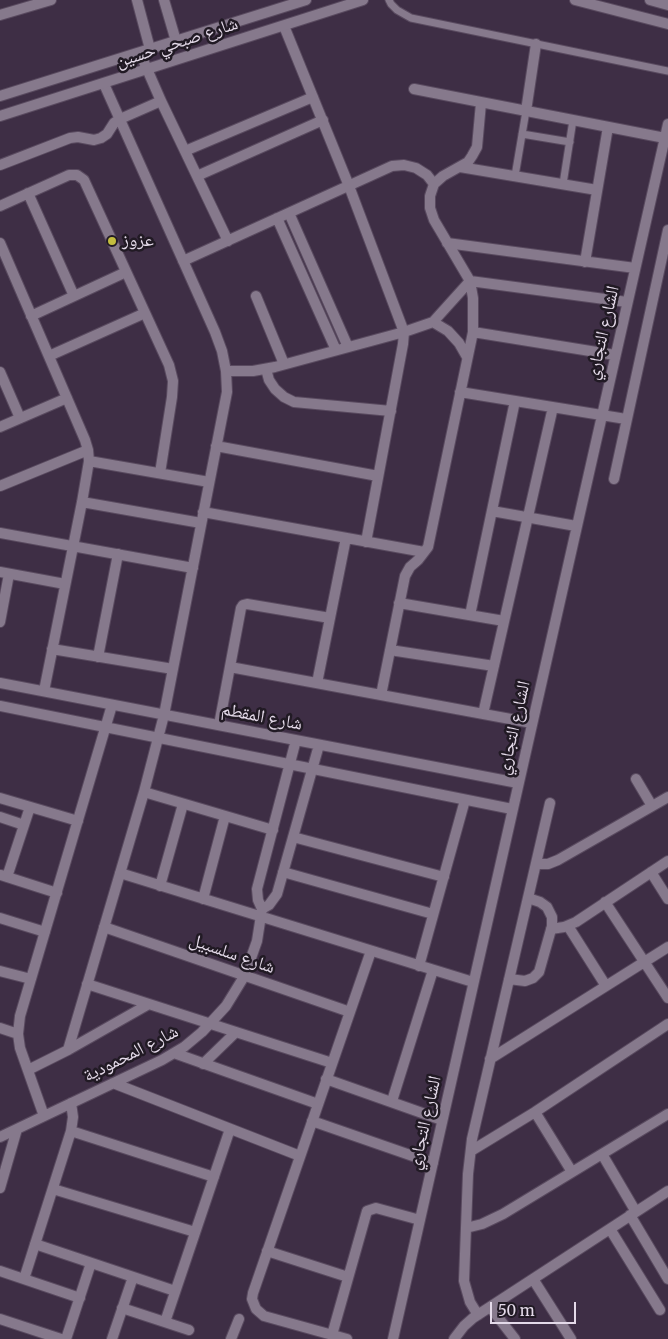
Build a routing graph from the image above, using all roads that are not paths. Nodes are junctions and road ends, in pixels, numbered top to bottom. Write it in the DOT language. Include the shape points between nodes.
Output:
graph roads {
  1 [pos="51,0"];
  2 [pos="137,0"];
  3 [pos="164,0"];
  4 [pos="306,0"];
  5 [pos="363,0"];
  6 [pos="389,0"];
  7 [pos="575,0"];
  8 [pos="650,0"];
  9 [pos="290,2"];
  10 [pos="668,4"];
  11 [pos="0,15"];
  12 [pos="668,24"];
  13 [pos="284,26"];
  14 [pos="176,41"];
  15 [pos="536,44"];
  16 [pos="145,51"];
  17 [pos="147,70"];
  18 [pos="668,71"];
  19 [pos="104,84"];
  20 [pos="414,90"];
  21 [pos="0,96"];
  22 [pos="314,97"];
  23 [pos="160,101"];
  24 [pos="481,102"];
  25 [pos="526,111"];
  26 [pos="0,116"];
  27 [pos="120,119"];
  28 [pos="322,120"];
  29 [pos="573,120"];
  30 [pos="668,124"];
  31 [pos="608,127"];
  32 [pos="522,134"];
  33 [pos="665,138"];
  34 [pos="570,142"];
  35 [pos="185,152"];
  36 [pos="0,165"];
  37 [pos="460,167"];
  38 [pos="197,176"];
  39 [pos="515,176"];
  40 [pos="434,184"];
  41 [pos="563,184"];
  42 [pos="349,186"];
  43 [pos="597,190"];
  44 [pos="28,194"];
  45 [pos="0,206"];
  46 [pos="289,213"];
  47 [pos="277,218"];
  48 [pos="668,230"];
  49 [pos="228,241"];
  50 [pos="447,242"];
  51 [pos="0,243"];
  52 [pos="183,261"];
  53 [pos="585,262"];
  54 [pos="635,268"];
  55 [pos="126,272"];
  56 [pos="470,281"];
  57 [pos="74,296"];
  58 [pos="256,296"];
  59 [pos="627,302"];
  60 [pos="146,313"];
  61 [pos="32,316"];
  62 [pos="433,322"];
  63 [pos="404,332"];
  64 [pos="473,332"];
  65 [pos="348,347"];
  66 [pos="336,350"];
  67 [pos="615,355"];
  68 [pos="49,356"];
  69 [pos="467,357"];
  70 [pos="284,364"];
  71 [pos="266,369"];
  72 [pos="226,371"];
  73 [pos="0,372"];
  74 [pos="460,392"];
  75 [pos="67,398"];
  76 [pos="515,401"];
  77 [pos="553,407"];
  78 [pos="391,410"];
  79 [pos="601,415"];
  80 [pos="20,418"];
  81 [pos="626,419"];
  82 [pos="0,427"];
  83 [pos="216,446"];
  84 [pos="88,456"];
  85 [pos="160,473"];
  86 [pos="378,476"];
  87 [pos="614,479"];
  88 [pos="209,482"];
  89 [pos="0,486"];
  90 [pos="82,502"];
  91 [pos="492,511"];
  92 [pos="203,512"];
  93 [pos="528,518"];
  94 [pos="201,523"];
  95 [pos="576,526"];
  96 [pos="0,532"];
  97 [pos="346,538"];
  98 [pos="366,542"];
  99 [pos="73,546"];
  100 [pos="424,552"];
  101 [pos="118,554"];
  102 [pos="193,568"];
  103 [pos="4,573"];
  104 [pos="65,584"];
  105 [pos="399,603"];
  106 [pos="470,615"];
  107 [pos="330,618"];
  108 [pos="504,621"];
  109 [pos="0,622"];
  110 [pos="52,649"];
  111 [pos="390,650"];
  112 [pos="98,657"];
  113 [pos="494,666"];
  114 [pos="230,667"];
  115 [pos="173,669"];
  116 [pos="0,683"];
  117 [pos="317,683"];
  118 [pos="44,691"];
  119 [pos="381,695"];
  120 [pos="112,705"];
  121 [pos="0,706"];
  122 [pos="483,714"];
  123 [pos="164,715"];
  124 [pos="532,723"];
  125 [pos="220,725"];
  126 [pos="106,727"];
  127 [pos="158,738"];
  128 [pos="296,740"];
  129 [pos="319,745"];
  130 [pos="290,764"];
  131 [pos="312,769"];
  132 [pos="636,778"];
  133 [pos="518,783"];
  134 [pos="144,792"];
  135 [pos="668,797"];
  136 [pos="0,798"];
  137 [pos="465,800"];
  138 [pos="550,803"];
  139 [pos="183,804"];
  140 [pos="652,806"];
  141 [pos="30,807"];
  142 [pos="512,809"];
  143 [pos="225,816"];
  144 [pos="0,817"];
  145 [pos="78,821"];
  146 [pos="24,824"];
  147 [pos="273,830"];
  148 [pos="293,837"];
  149 [pos="668,861"];
  150 [pos="536,864"];
  151 [pos="283,872"];
  152 [pos="651,872"];
  153 [pos="120,873"];
  154 [pos="3,876"];
  155 [pos="444,877"];
  156 [pos="160,886"];
  157 [pos="57,893"];
  158 [pos="528,898"];
  159 [pos="203,899"];
  160 [pos="668,899"];
  161 [pos="605,902"];
  162 [pos="261,913"];
  163 [pos="433,914"];
  164 [pos="0,918"];
  165 [pos="104,926"];
  166 [pos="568,926"];
  167 [pos="551,929"];
  168 [pos="45,932"];
  169 [pos="668,947"];
  170 [pos="371,951"];
  171 [pos="644,962"];
  172 [pos="419,966"];
  173 [pos="433,970"];
  174 [pos="0,971"];
  175 [pos="244,975"];
  176 [pos="31,979"];
  177 [pos="509,979"];
  178 [pos="473,982"];
  179 [pos="87,984"];
  180 [pos="606,986"];
  181 [pos="668,998"];
  182 [pos="149,1004"];
  183 [pos="350,1012"];
  184 [pos="211,1024"];
  185 [pos="668,1024"];
  186 [pos="0,1028"];
  187 [pos="236,1032"];
  188 [pos="18,1034"];
  189 [pos="68,1050"];
  190 [pos="174,1053"];
  191 [pos="490,1059"];
  192 [pos="332,1063"];
  193 [pos="204,1064"];
  194 [pos="28,1070"];
  195 [pos="326,1079"];
  196 [pos="113,1083"];
  197 [pos="392,1101"];
  198 [pos="71,1103"];
  199 [pos="318,1104"];
  200 [pos="535,1112"];
  201 [pos="668,1114"];
  202 [pos="44,1116"];
  203 [pos="442,1120"];
  204 [pos="312,1121"];
  205 [pos="17,1129"];
  206 [pos="230,1129"];
  207 [pos="71,1131"];
  208 [pos="0,1137"];
  209 [pos="471,1150"];
  210 [pos="602,1154"];
  211 [pos="300,1156"];
  212 [pos="433,1163"];
  213 [pos="572,1172"];
  214 [pos="214,1177"];
  215 [pos="0,1188"];
  216 [pos="53,1189"];
  217 [pos="668,1191"];
  218 [pos="633,1214"];
  219 [pos="420,1220"];
  220 [pos="466,1228"];
  221 [pos="610,1229"];
  222 [pos="195,1232"];
  223 [pos="35,1244"];
  224 [pos="268,1251"];
  225 [pos="92,1263"];
  226 [pos="0,1271"];
  227 [pos="133,1277"];
  228 [pos="348,1277"];
  229 [pos="24,1279"];
  230 [pos="534,1279"];
  231 [pos="668,1279"];
  232 [pos="175,1291"];
  233 [pos="80,1298"];
  234 [pos="490,1307"];
  235 [pos="122,1308"];
  236 [pos="660,1310"];
  237 [pos="478,1315"];
  238 [pos="0,1319"];
  239 [pos="239,1319"];
  240 [pos="165,1322"];
  241 [pos="189,1330"];
  242 [pos="339,1338"];
  243 [pos="61,1339"];
  244 [pos="66,1339"];
  245 [pos="112,1339"];
  246 [pos="231,1339"];
  247 [pos="394,1339"];
  248 [pos="454,1339"];
  249 [pos="515,1339"];
  250 [pos="571,1339"];
  1 -- 11 [label="street"];
  2 -- 16 [label="street"];
  3 -- 14 [label="street"];
  4 -- 9 [label="street, شارع صبحي حسين"];
  5 -- 13 [label="street, شارع صبحي حسين"];
  6 -- 15 [label="lane" via="397,10 411,18"];
  7 -- 12 [label="street"];
  8 -- 10 [label="street"];
  9 -- 14 [label="street, شارع صبحي حسين"];
  13 -- 17 [label="street, شارع صبحي حسين"];
  13 -- 22 [label="street"];
  14 -- 16 [label="street, شارع صبحي حسين"];
  15 -- 18 [label="lane"];
  15 -- 25 [label="street"];
  16 -- 17 [label="street"];
  16 -- 21 [label="street, شارع صبحي حسين"];
  17 -- 19 [label="street, شارع صبحي حسين"];
  17 -- 23 [label="street"];
  19 -- 26 [label="street, شارع صبحي حسين"];
  19 -- 27 [label="street"];
  20 -- 24 [label="street"];
  22 -- 28 [label="street"];
  22 -- 35 [label="street"];
  23 -- 27 [label="street"];
  23 -- 35 [label="street"];
  24 -- 25 [label="street"];
  24 -- 37 [label="street" via="477,147 468,162"];
  25 -- 29 [label="street"];
  25 -- 32 [label="lane"];
  27 -- 36 [label="street" via="101,138 70,138"];
  27 -- 52 [label="street"];
  28 -- 38 [label="street"];
  28 -- 42 [label="street"];
  29 -- 31 [label="street"];
  29 -- 34 [label="lane"];
  30 -- 33 [label="street, الشارع التجاري"];
  31 -- 33 [label="street"];
  31 -- 43 [label="street"];
  32 -- 34 [label="lane"];
  32 -- 39 [label="lane"];
  33 -- 54 [label="street, الشارع التجاري"];
  34 -- 41 [label="lane"];
  35 -- 38 [label="street"];
  37 -- 39 [label="street"];
  37 -- 40 [label="street"];
  38 -- 49 [label="street"];
  39 -- 41 [label="street"];
  40 -- 42 [label="street" via="426,174 404,165 392,166"];
  40 -- 50 [label="street" via="430,208"];
  41 -- 43 [label="street"];
  42 -- 46 [label="street"];
  42 -- 63 [label="street"];
  43 -- 53 [label="street"];
  44 -- 45 [label="street"];
  44 -- 55 [label="street" via="69,175 81,177"];
  44 -- 57 [label="street"];
  46 -- 47 [label="street"];
  46 -- 65 [label="street"];
  47 -- 49 [label="street"];
  47 -- 66 [label="street"];
  48 -- 81 [label="street"];
  49 -- 52 [label="street"];
  50 -- 53 [label="street"];
  50 -- 56 [label="street"];
  51 -- 61 [label="street"];
  52 -- 72 [label="street" via="215,332"];
  53 -- 54 [label="street"];
  54 -- 59 [label="street, الشارع التجاري"];
  55 -- 57 [label="street"];
  55 -- 60 [label="street"];
  56 -- 59 [label="street"];
  56 -- 62 [label="street"];
  56 -- 64 [label="street"];
  57 -- 61 [label="street"];
  58 -- 70 [label="street"];
  59 -- 67 [label="street, الشارع التجاري"];
  60 -- 68 [label="street"];
  60 -- 85 [label="street" via="170,365 173,381"];
  61 -- 68 [label="street"];
  62 -- 63 [label="street"];
  62 -- 69 [label="street" via="460,343"];
  63 -- 65 [label="street"];
  63 -- 78 [label="street"];
  64 -- 67 [label="street"];
  64 -- 69 [label="street"];
  65 -- 66 [label="street"];
  66 -- 70 [label="street"];
  67 -- 79 [label="street, الشارع التجاري"];
  68 -- 75 [label="street"];
  69 -- 74 [label="street"];
  70 -- 71 [label="street"];
  71 -- 72 [label="street"];
  71 -- 78 [label="street" via="275,389 294,402"];
  72 -- 83 [label="street" via="227,392"];
  73 -- 80 [label="street"];
  74 -- 76 [label="street"];
  74 -- 100 [label="street" via="428,546"];
  75 -- 80 [label="street"];
  75 -- 84 [label="street" via="85,440"];
  76 -- 77 [label="street"];
  76 -- 91 [label="street"];
  77 -- 79 [label="street"];
  77 -- 93 [label="street"];
  78 -- 86 [label="street"];
  79 -- 81 [label="street"];
  79 -- 95 [label="street, الشارع التجاري"];
  80 -- 82 [label="street"];
  81 -- 87 [label="street"];
  83 -- 86 [label="street"];
  83 -- 88 [label="street"];
  84 -- 85 [label="street"];
  84 -- 89 [label="street"];
  84 -- 90 [label="street"];
  85 -- 88 [label="street"];
  86 -- 98 [label="street"];
  88 -- 92 [label="street"];
  90 -- 94 [label="street"];
  90 -- 99 [label="street"];
  91 -- 93 [label="street"];
  91 -- 106 [label="street"];
  92 -- 94 [label="street"];
  92 -- 97 [label="street"];
  93 -- 95 [label="street"];
  93 -- 108 [label="street"];
  94 -- 102 [label="street"];
  95 -- 124 [label="street, الشارع التجاري"];
  96 -- 99 [label="street"];
  97 -- 98 [label="street"];
  97 -- 107 [label="street"];
  98 -- 100 [label="street"];
  99 -- 101 [label="street"];
  99 -- 104 [label="street"];
  100 -- 105 [label="street" via="405,576"];
  101 -- 102 [label="street"];
  101 -- 112 [label="street"];
  102 -- 115 [label="street"];
  103 -- 104 [label="street"];
  103 -- 109 [label="street"];
  104 -- 110 [label="street"];
  105 -- 106 [label="street"];
  105 -- 111 [label="street"];
  106 -- 108 [label="street"];
  107 -- 114 [label="street" via="243,605"];
  107 -- 117 [label="street"];
  108 -- 113 [label="street"];
  110 -- 112 [label="street"];
  110 -- 118 [label="street"];
  111 -- 113 [label="street"];
  111 -- 119 [label="street"];
  112 -- 115 [label="street"];
  113 -- 122 [label="street"];
  114 -- 117 [label="street"];
  114 -- 125 [label="street"];
  115 -- 123 [label="street"];
  116 -- 118 [label="street, شارع المقطم"];
  117 -- 119 [label="street"];
  118 -- 120 [label="street, شارع المقطم"];
  119 -- 122 [label="street"];
  120 -- 123 [label="street, شارع المقطم"];
  120 -- 126 [label="street"];
  121 -- 126 [label="street"];
  122 -- 124 [label="street"];
  123 -- 125 [label="street, شارع المقطم"];
  123 -- 127 [label="street"];
  124 -- 133 [label="street, الشارع التجاري"];
  125 -- 128 [label="street, شارع المقطم"];
  126 -- 127 [label="street"];
  126 -- 145 [label="street"];
  127 -- 130 [label="street"];
  127 -- 134 [label="street"];
  128 -- 129 [label="street, شارع المقطم"];
  128 -- 130 [label="street"];
  129 -- 131 [label="street"];
  129 -- 133 [label="street, شارع المقطم"];
  130 -- 131 [label="street"];
  130 -- 147 [label="street"];
  131 -- 137 [label="street"];
  131 -- 148 [label="street"];
  132 -- 140 [label="street"];
  133 -- 142 [label="street, الشارع التجاري"];
  134 -- 139 [label="street"];
  134 -- 153 [label="street"];
  135 -- 140 [label="street"];
  136 -- 141 [label="street"];
  137 -- 142 [label="street"];
  137 -- 155 [label="street"];
  138 -- 150 [label="street"];
  139 -- 143 [label="street"];
  139 -- 156 [label="street"];
  140 -- 150 [label="street" via="553,862"];
  141 -- 145 [label="street"];
  141 -- 146 [label="street"];
  142 -- 178 [label="street, الشارع التجاري"];
  143 -- 147 [label="street"];
  143 -- 159 [label="street"];
  144 -- 146 [label="street"];
  145 -- 157 [label="street"];
  146 -- 154 [label="street"];
  147 -- 162 [label="street" via="257,889"];
  148 -- 151 [label="street"];
  148 -- 155 [label="street"];
  149 -- 152 [label="street"];
  150 -- 158 [label="street"];
  151 -- 162 [label="street" via="275,898"];
  151 -- 163 [label="street"];
  152 -- 160 [label="street"];
  152 -- 161 [label="street"];
  153 -- 156 [label="street"];
  153 -- 165 [label="street"];
  154 -- 157 [label="street"];
  155 -- 163 [label="street"];
  156 -- 159 [label="street"];
  157 -- 168 [label="street"];
  158 -- 167 [label="street" via="549,910"];
  158 -- 177 [label="street"];
  159 -- 162 [label="street"];
  161 -- 166 [label="street"];
  161 -- 171 [label="street"];
  162 -- 170 [label="street"];
  162 -- 175 [label="street, شارع المحمودية" via="254,953"];
  163 -- 172 [label="street"];
  164 -- 168 [label="street"];
  165 -- 175 [label="street, شارع سلسبيل"];
  165 -- 179 [label="street"];
  166 -- 167 [label="street"];
  166 -- 180 [label="street"];
  167 -- 177 [label="street" via="542,965 536,975 525,981"];
  168 -- 176 [label="street"];
  169 -- 171 [label="street"];
  170 -- 172 [label="street"];
  170 -- 183 [label="street"];
  171 -- 180 [label="street"];
  171 -- 181 [label="street"];
  172 -- 173 [label="street"];
  173 -- 178 [label="street"];
  173 -- 197 [label="street"];
  174 -- 176 [label="street"];
  175 -- 183 [label="street, شارع سلسبيل"];
  175 -- 184 [label="street, شارع المحمودية"];
  176 -- 188 [label="street"];
  177 -- 191 [label="street"];
  178 -- 203 [label="street, الشارع التجاري"];
  179 -- 182 [label="street"];
  179 -- 189 [label="street"];
  180 -- 191 [label="street"];
  182 -- 184 [label="street"];
  182 -- 189 [label="street"];
  183 -- 192 [label="street"];
  184 -- 187 [label="street"];
  184 -- 190 [label="street, شارع المحمودية"];
  185 -- 200 [label="street"];
  186 -- 188 [label="street"];
  187 -- 192 [label="street"];
  187 -- 193 [label="street"];
  188 -- 194 [label="street"];
  189 -- 194 [label="street"];
  190 -- 193 [label="street"];
  190 -- 196 [label="street, شارع المحمودية"];
  191 -- 209 [label="street"];
  192 -- 195 [label="street"];
  193 -- 199 [label="street"];
  194 -- 202 [label="street"];
  195 -- 197 [label="street"];
  195 -- 199 [label="street"];
  196 -- 198 [label="street, شارع المحمودية"];
  196 -- 206 [label="street"];
  197 -- 203 [label="street"];
  198 -- 202 [label="street, شارع المحمودية"];
  198 -- 207 [label="street"];
  199 -- 204 [label="street"];
  200 -- 209 [label="street"];
  200 -- 213 [label="street"];
  201 -- 210 [label="street"];
  202 -- 205 [label="street, شارع المحمودية"];
  203 -- 212 [label="street, الشارع التجاري"];
  204 -- 211 [label="street"];
  204 -- 212 [label="street"];
  205 -- 208 [label="street, شارع المحمودية"];
  205 -- 215 [label="street"];
  206 -- 211 [label="street"];
  206 -- 214 [label="street"];
  207 -- 214 [label="street"];
  207 -- 216 [label="street"];
  209 -- 220 [label="street"];
  210 -- 213 [label="street"];
  210 -- 218 [label="street"];
  211 -- 224 [label="street"];
  212 -- 219 [label="street, الشارع التجاري"];
  213 -- 220 [label="street" via="496,1218"];
  214 -- 222 [label="street"];
  216 -- 222 [label="street"];
  216 -- 223 [label="street"];
  217 -- 218 [label="street"];
  218 -- 221 [label="street"];
  218 -- 231 [label="street"];
  219 -- 228 [label="street" via="370,1209 365,1214"];
  219 -- 247 [label="street, الشارع التجاري"];
  220 -- 237 [label="street" via="464,1281"];
  221 -- 230 [label="street"];
  221 -- 236 [label="street"];
  222 -- 232 [label="street"];
  223 -- 225 [label="street"];
  223 -- 229 [label="street"];
  224 -- 228 [label="street"];
  224 -- 242 [label="street" via="253,1293 256,1309 269,1318"];
  225 -- 227 [label="street"];
  225 -- 233 [label="street"];
  226 -- 229 [label="street"];
  227 -- 232 [label="street"];
  227 -- 235 [label="street"];
  228 -- 242 [label="street"];
  229 -- 233 [label="street"];
  230 -- 234 [label="street"];
  230 -- 250 [label="street"];
  232 -- 240 [label="street"];
  233 -- 244 [label="street"];
  234 -- 237 [label="street"];
  234 -- 249 [label="street"];
  235 -- 240 [label="street"];
  235 -- 245 [label="street"];
  237 -- 248 [label="street"];
  238 -- 243 [label="street"];
  239 -- 246 [label="street"];
  240 -- 241 [label="street"];
}
